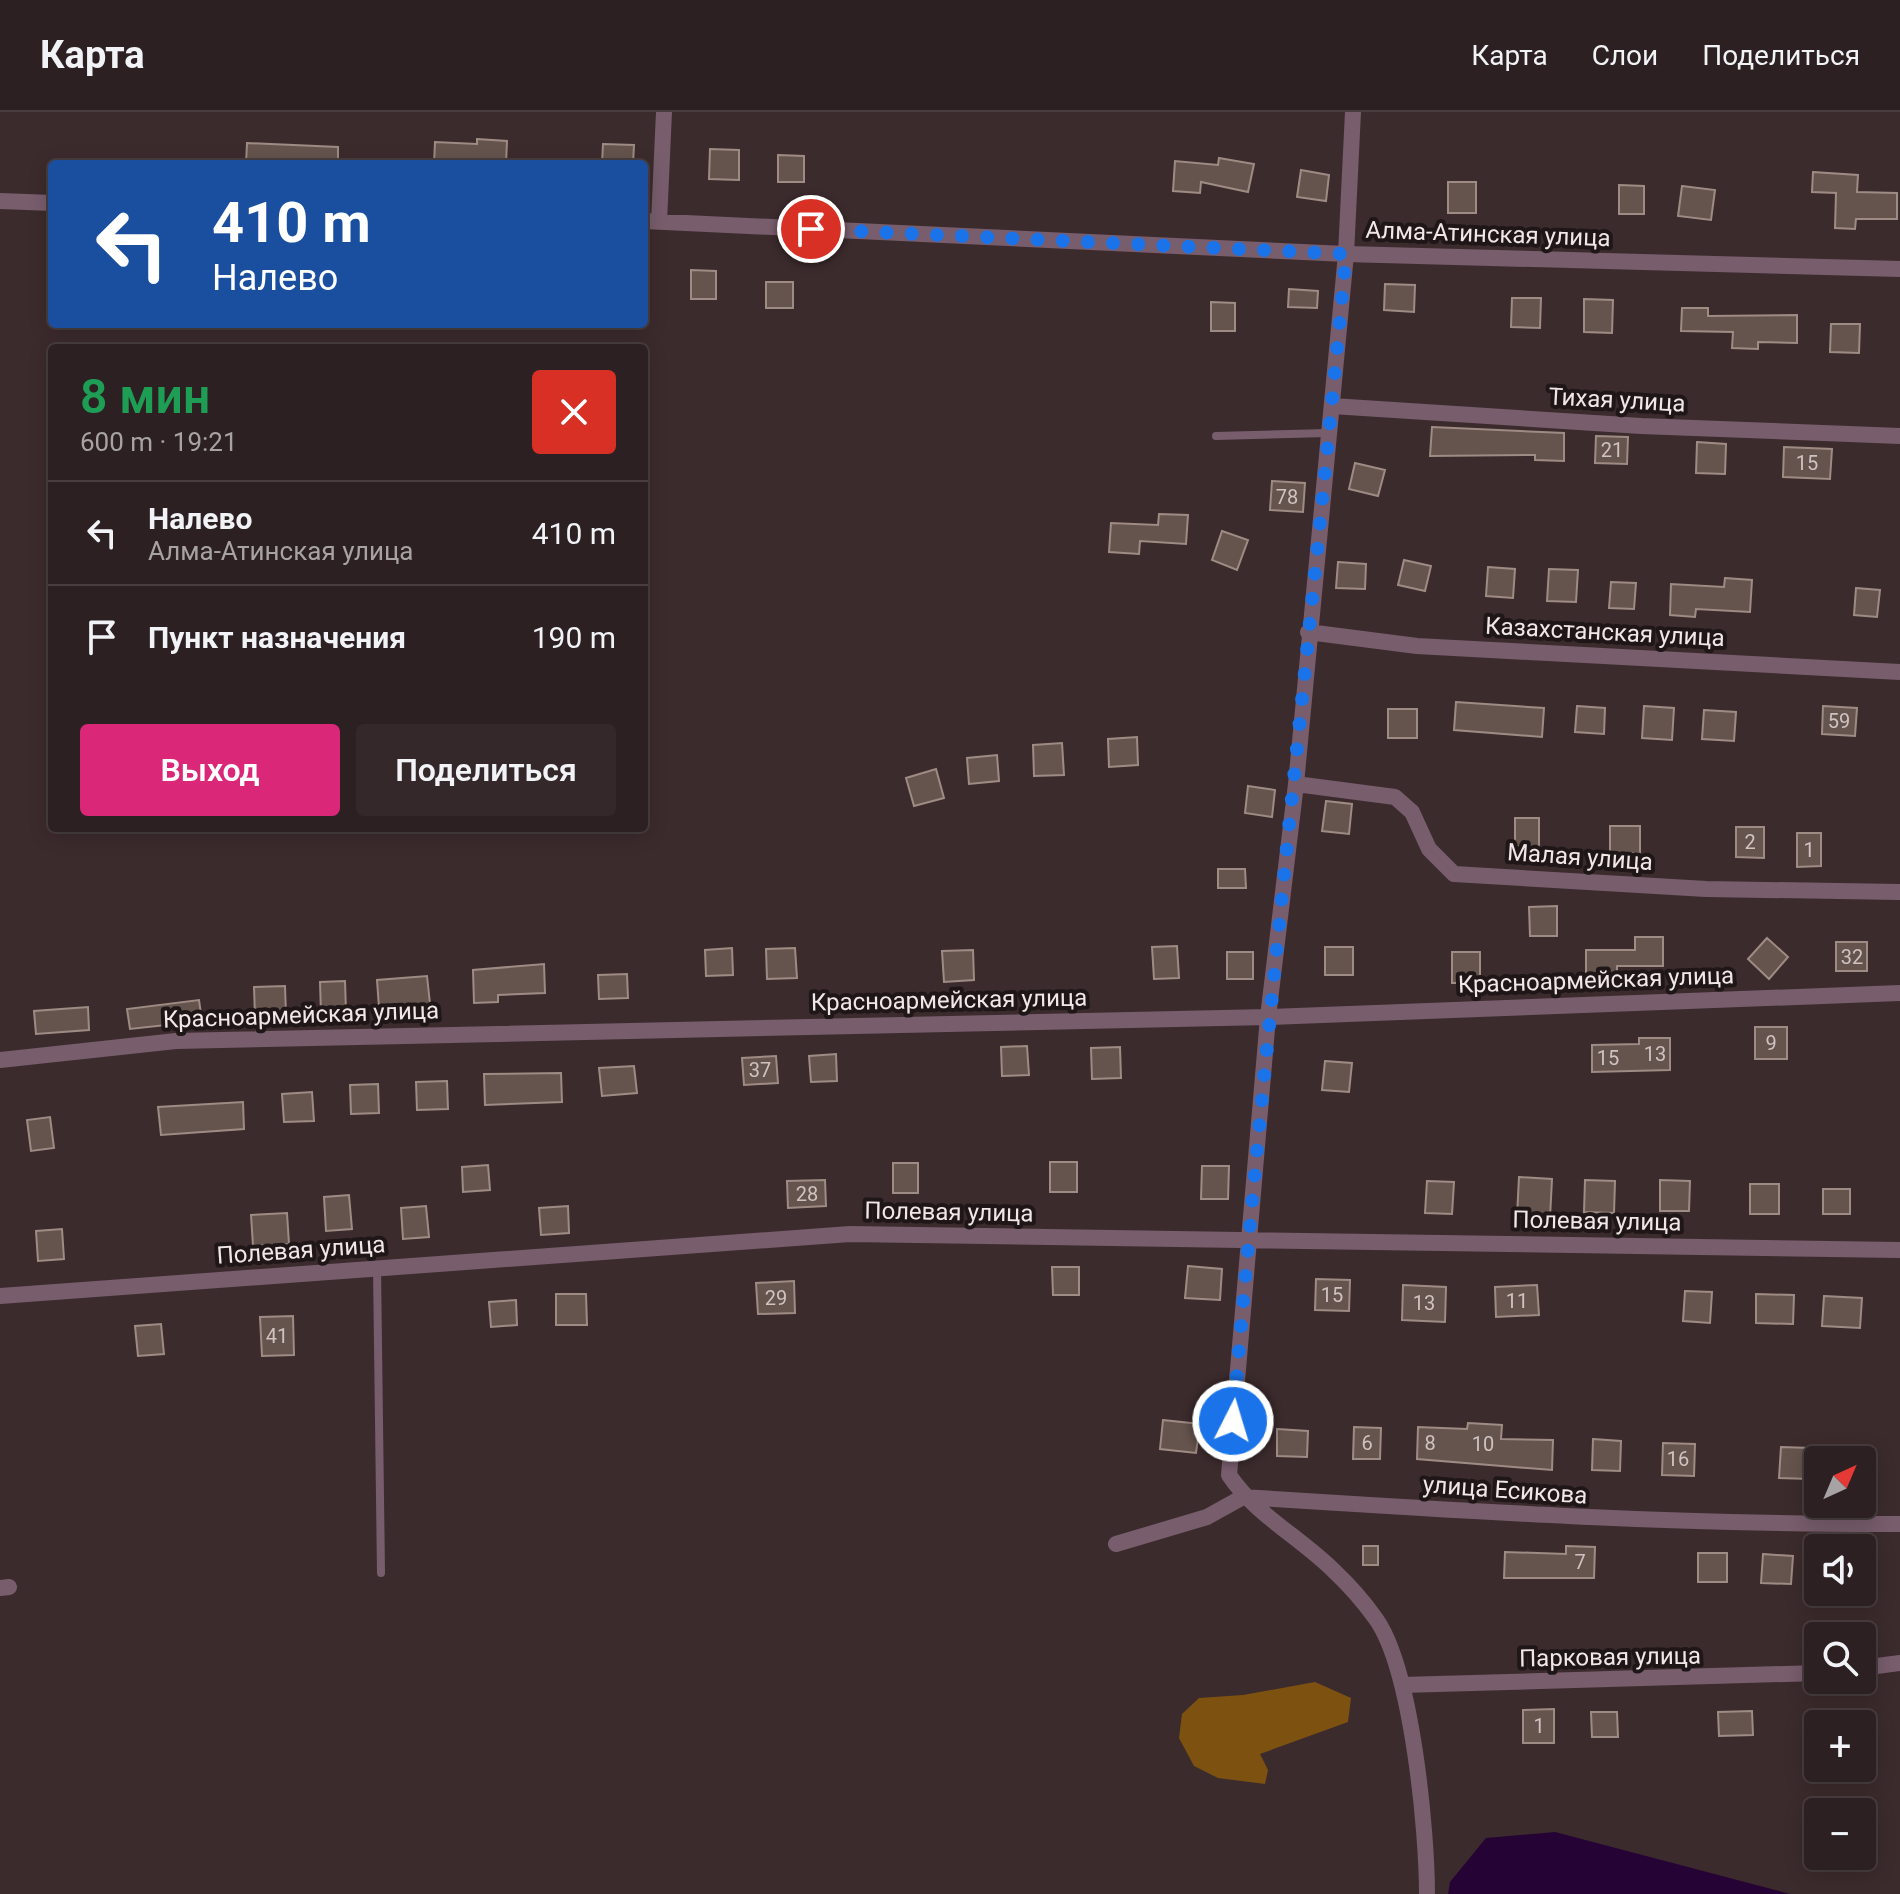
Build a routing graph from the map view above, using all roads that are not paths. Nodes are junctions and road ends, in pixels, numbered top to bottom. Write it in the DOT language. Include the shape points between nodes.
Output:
graph roads {
  1 [pos="664,112"];
  2 [pos="1353,112"];
  3 [pos="0,201"];
  4 [pos="48,203"];
  5 [pos="651,221"];
  6 [pos="1346,254"];
  7 [pos="1900,269"];
  8 [pos="1332,406"];
  9 [pos="1329,433"];
  10 [pos="1216,436"];
  11 [pos="1900,436"];
  12 [pos="1308,632"];
  13 [pos="1900,672"];
  14 [pos="1296,784"];
  15 [pos="1900,892"];
  16 [pos="1900,993"];
  17 [pos="1268,1017"];
  18 [pos="0,1060"];
  19 [pos="1249,1240"];
  20 [pos="1900,1250"];
  21 [pos="377,1268"];
  22 [pos="0,1296"];
  23 [pos="1243,1497"];
  24 [pos="1900,1524"];
  25 [pos="1116,1544"];
  26 [pos="381,1573"];
  27 [pos="1900,1663"];
  28 [pos="1876,1666"];
  29 [pos="1804,1673"];
  30 [pos="1402,1685"];
  31 [pos="1427,1894"];
  1 -- 5 [label="street"];
  2 -- 6 [label="street"];
  3 -- 4 [label="street"];
  5 -- 6 [label="street, Алма-Атинская улица"];
  6 -- 7 [label="street, Алма-Атинская улица"];
  6 -- 8 [label="street"];
  8 -- 9 [label="street"];
  8 -- 11 [label="street, Тихая улица"];
  9 -- 10 [label="lane"];
  9 -- 12 [label="street"];
  12 -- 13 [label="street, Казахстанская улица" via="1417,646"];
  12 -- 14 [label="street"];
  14 -- 15 [label="street, Малая улица" via="1395,797 1412,812 1429,849 1454,874 1706,889"];
  14 -- 17 [label="street"];
  16 -- 17 [label="street, Красноармейская улица"];
  17 -- 18 [label="street, Красноармейская улица" via="176,1041"];
  17 -- 19 [label="street"];
  19 -- 20 [label="street, Полевая улица"];
  19 -- 21 [label="street, Полевая улица" via="850,1234"];
  19 -- 23 [label="street" via="1229,1475"];
  21 -- 22 [label="street, Полевая улица"];
  21 -- 26 [label="lane"];
  23 -- 24 [label="street, улица Есикова" via="1582,1519"];
  23 -- 25 [label="street" via="1207,1517"];
  23 -- 30 [label="street" via="1332,1569 1378,1621"];
  27 -- 28 [label="street"];
  29 -- 30 [label="street, Парковая улица"];
  30 -- 31 [label="street" via="1427,1839"];
}
